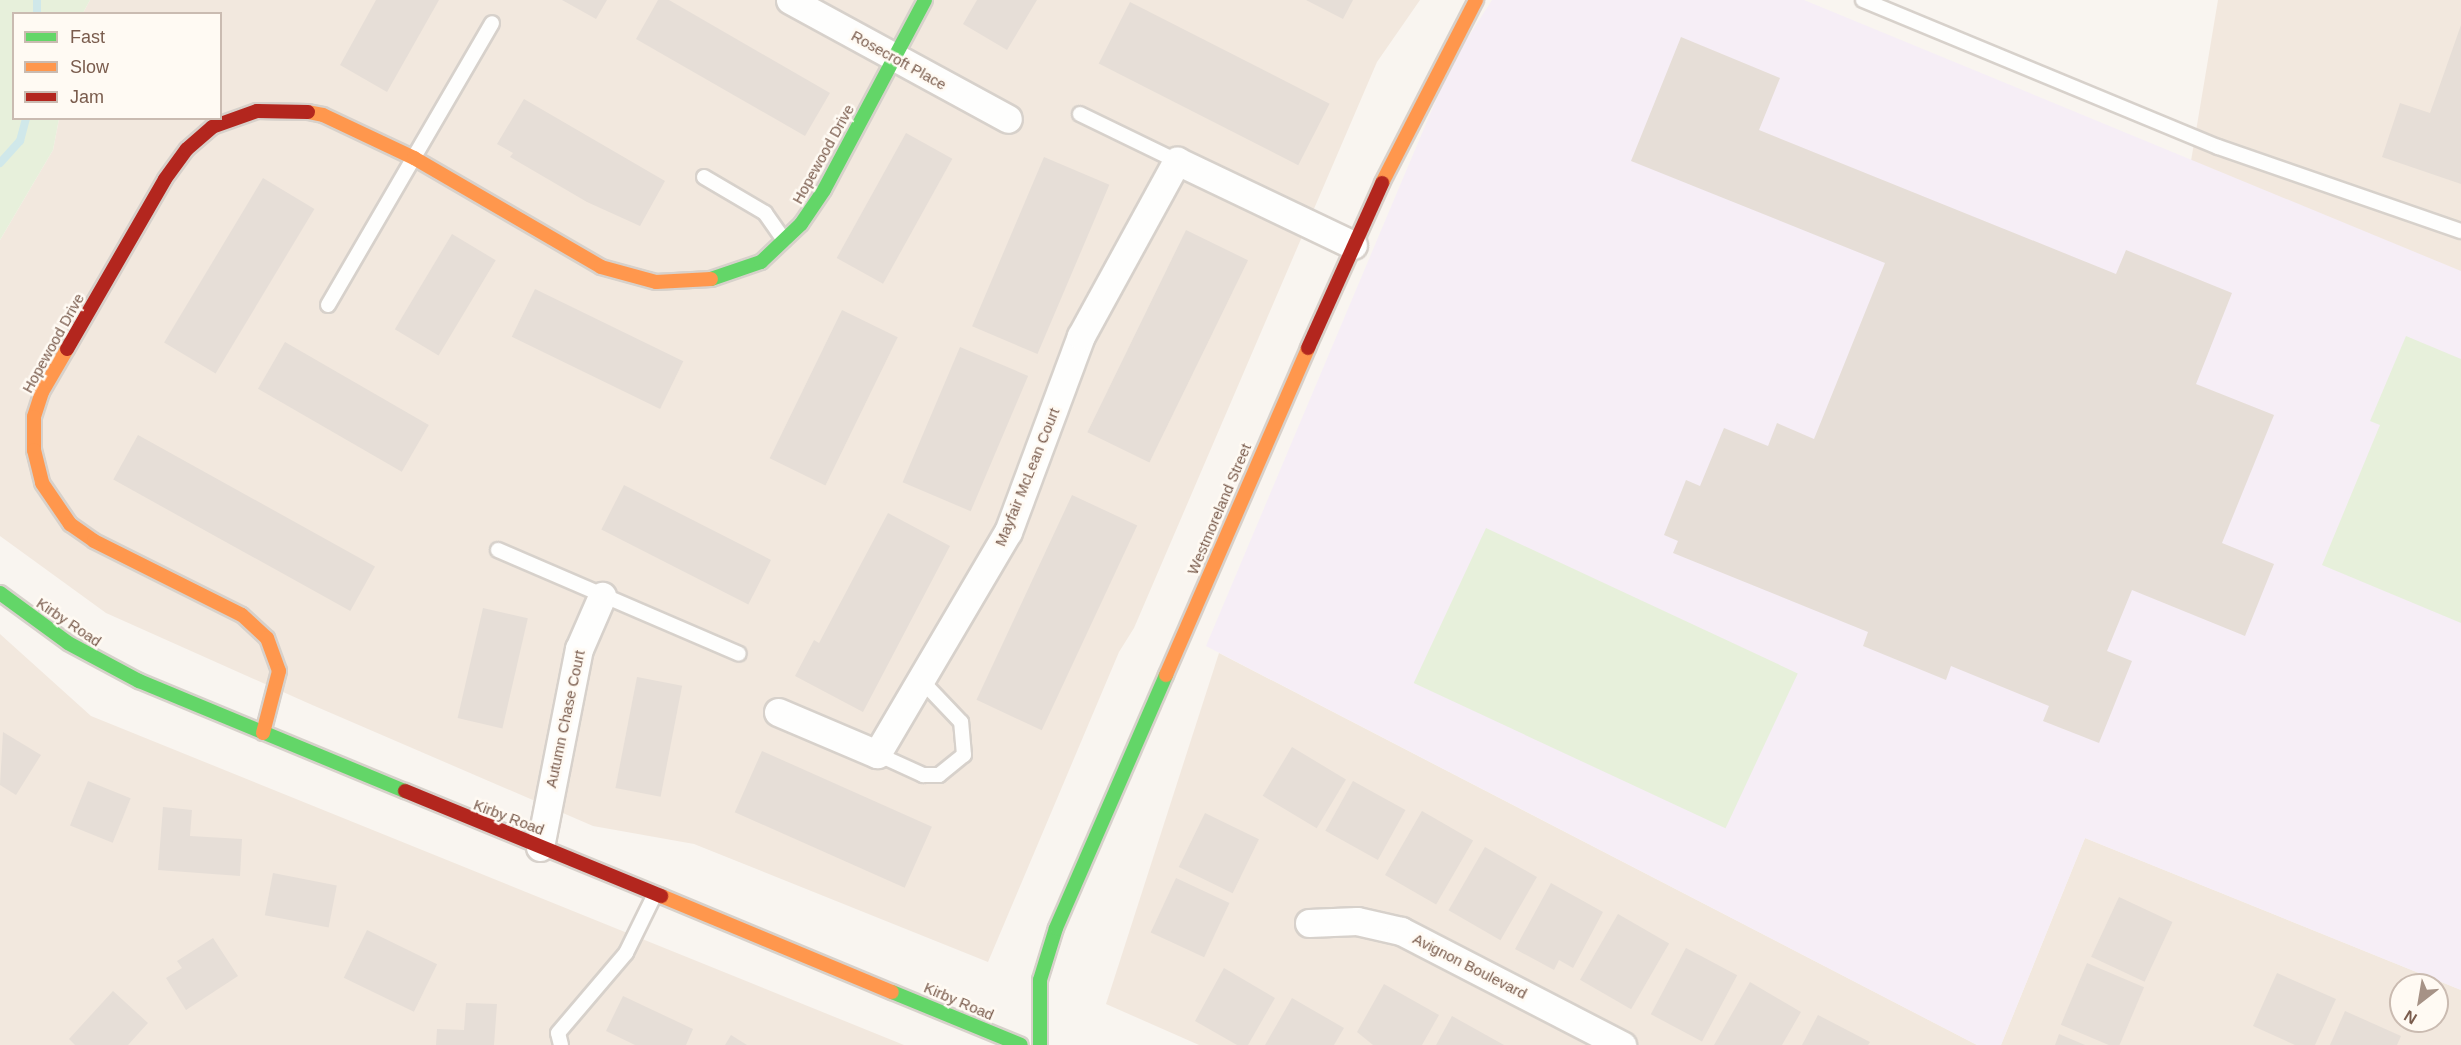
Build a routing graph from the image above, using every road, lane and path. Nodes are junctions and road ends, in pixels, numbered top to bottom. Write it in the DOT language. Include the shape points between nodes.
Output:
graph roads {
  1 [pos="790,0"];
  2 [pos="925,0"];
  3 [pos="1476,0"];
  4 [pos="1863,0"];
  5 [pos="492,24"];
  6 [pos="894,58"];
  7 [pos="1080,114"];
  8 [pos="1008,119"];
  9 [pos="414,158"];
  10 [pos="1177,161"];
  11 [pos="704,177"];
  12 [pos="2461,231"];
  13 [pos="785,242"];
  14 [pos="1353,245"];
  15 [pos="328,306"];
  16 [pos="498,550"];
  17 [pos="0,592"];
  18 [pos="602,596"];
  19 [pos="739,654"];
  20 [pos="921,680"];
  21 [pos="778,712"];
  22 [pos="263,733"];
  23 [pos="877,754"];
  24 [pos="540,846"];
  25 [pos="656,892"];
  26 [pos="1309,923"];
  27 [pos="561,1045"];
  28 [pos="1021,1045"];
  29 [pos="1040,1045"];
  30 [pos="1622,1045"];
  1 -- 6 [label="street, Rosecroft Place"];
  2 -- 6 [label="main road, Hopewood Drive"];
  3 -- 14 [label="main road, Westmoreland Street" via="1406,130"];
  4 -- 12 [label="lane" via="2218,147"];
  5 -- 9 [label="lane"];
  6 -- 8 [label="street, Rosecroft Place"];
  6 -- 13 [label="main road, Hopewood Drive" via="824,190"];
  7 -- 10 [label="lane"];
  9 -- 13 [label="main road, Hopewood Drive" via="575,254 643,280 689,283 721,278 761,262"];
  9 -- 15 [label="lane"];
  9 -- 22 [label="main road, Hopewood Drive" via="341,121 306,111 257,111 212,127 187,149 165,179 42,392 34,417 34,450 42,483 70,524 94,541 242,615 267,638 279,671"];
  10 -- 14 [label="street"];
  10 -- 20 [label="street, Mayfair McLean Court" via="1082,336 1008,532"];
  11 -- 13 [label="lane" via="765,213"];
  14 -- 29 [label="main road, Westmoreland Street" via="1056,928 1040,980"];
  16 -- 18 [label="lane"];
  17 -- 22 [label="main road, Kirby Road" via="100,662"];
  18 -- 19 [label="lane"];
  18 -- 24 [label="street, Autumn Chase Court" via="579,649"];
  20 -- 23 [label="street, Mayfair McLean Court"];
  20 -- 23 [label="lane" via="961,722 964,755 939,775 923,775"];
  21 -- 23 [label="street"];
  22 -- 24 [label="main road, Kirby Road"];
  24 -- 25 [label="main road, Kirby Road"];
  25 -- 27 [label="lane" via="627,953 558,1033"];
  25 -- 28 [label="main road, Kirby Road"];
  26 -- 30 [label="street, Avignon Boulevard" via="1357,921 1401,932"];
}
